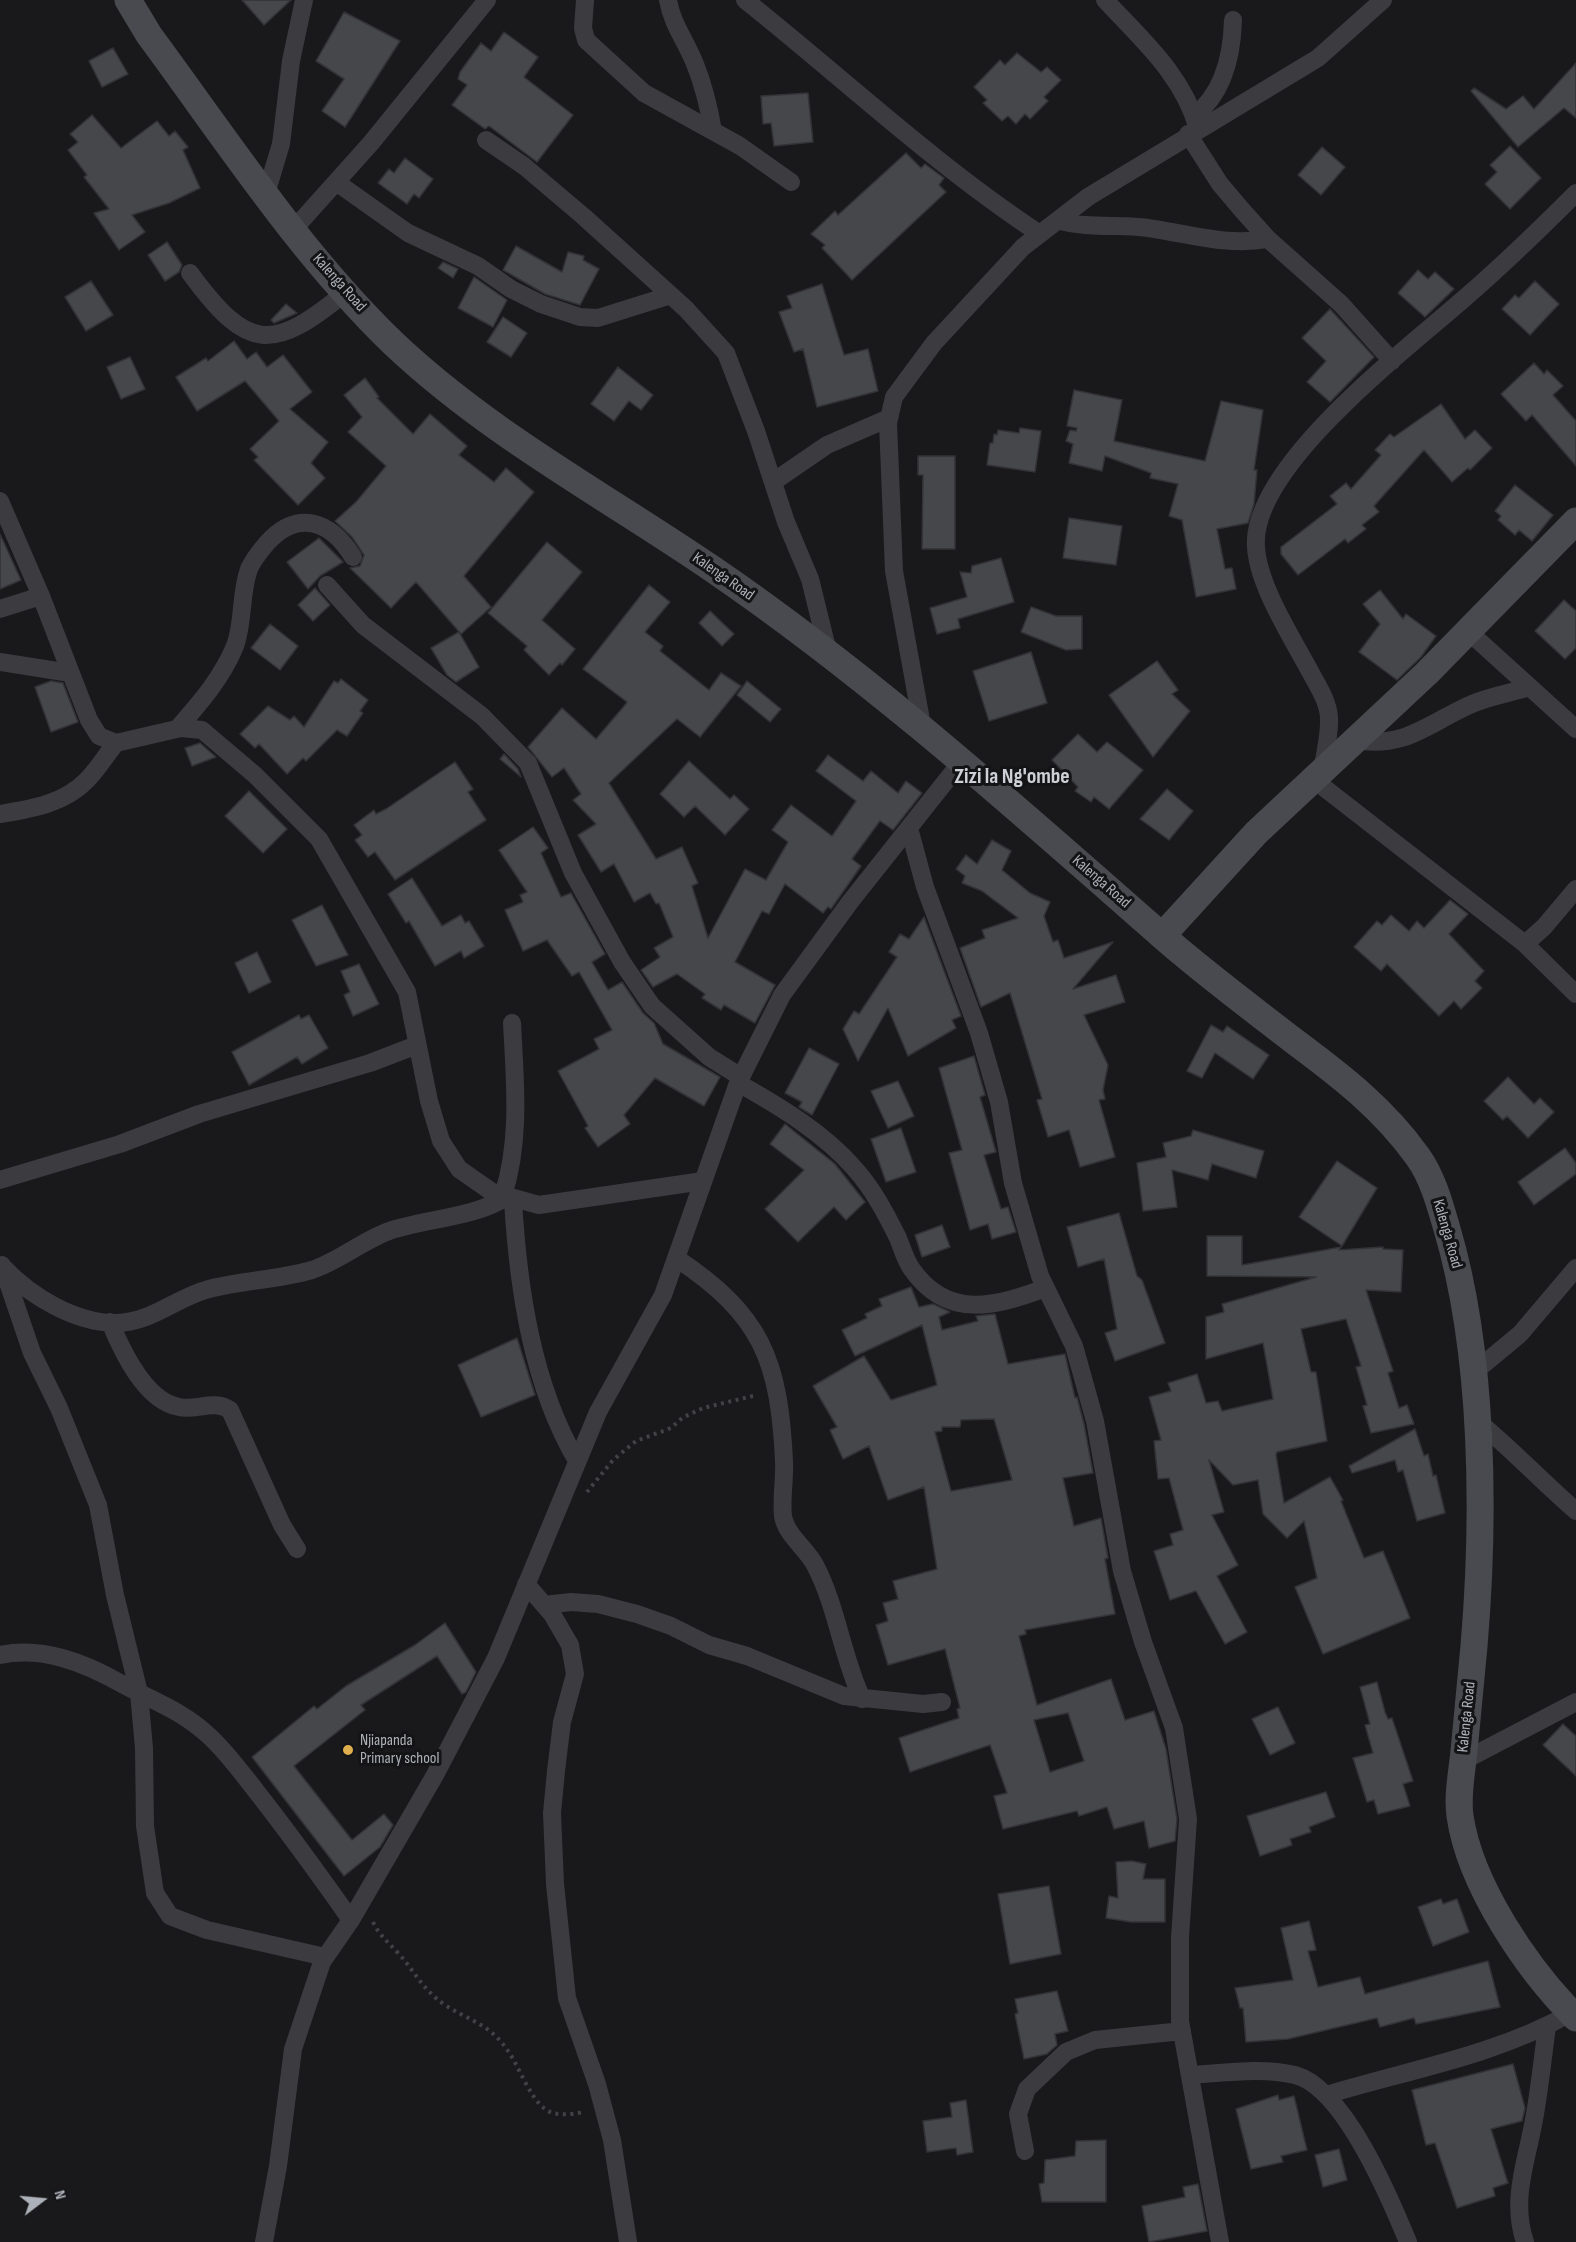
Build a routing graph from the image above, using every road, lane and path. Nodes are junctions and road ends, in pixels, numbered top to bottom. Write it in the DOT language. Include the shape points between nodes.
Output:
graph roads {
  1 [pos="128,0"];
  2 [pos="304,0"];
  3 [pos="488,0"];
  4 [pos="585,0"];
  5 [pos="668,0"];
  6 [pos="745,0"];
  7 [pos="1105,0"];
  8 [pos="1383,0"];
  9 [pos="1233,20"];
  10 [pos="1194,126"];
  11 [pos="713,131"];
  12 [pos="486,140"];
  13 [pos="336,182"];
  14 [pos="791,182"];
  15 [pos="1576,193"];
  16 [pos="266,194"];
  17 [pos="1058,220"];
  18 [pos="293,230"];
  19 [pos="1040,234"];
  20 [pos="1268,239"];
  21 [pos="190,273"];
  22 [pos="347,291"];
  23 [pos="668,296"];
  24 [pos="1392,361"];
  25 [pos="889,418"];
  26 [pos="773,482"];
  27 [pos="0,501"];
  28 [pos="1576,521"];
  29 [pos="353,557"];
  30 [pos="327,585"];
  31 [pos="41,596"];
  32 [pos="0,609"];
  33 [pos="1469,632"];
  34 [pos="828,652"];
  35 [pos="0,662"];
  36 [pos="70,673"];
  37 [pos="1530,687"];
  38 [pos="177,729"];
  39 [pos="1576,729"];
  40 [pos="923,731"];
  41 [pos="1355,740"];
  42 [pos="116,743"];
  43 [pos="962,762"];
  44 [pos="1318,775"];
  45 [pos="0,814"];
  46 [pos="909,828"];
  47 [pos="1576,889"];
  48 [pos="1162,936"];
  49 [pos="1525,944"];
  50 [pos="1576,994"];
  51 [pos="512,1023"];
  52 [pos="417,1045"];
  53 [pos="740,1080"];
  54 [pos="0,1180"];
  55 [pos="703,1181"];
  56 [pos="508,1198"];
  57 [pos="676,1258"];
  58 [pos="1,1265"];
  59 [pos="1576,1268"];
  60 [pos="1046,1288"];
  61 [pos="111,1322"];
  62 [pos="1473,1373"];
  63 [pos="775,1394"];
  64 [pos="1475,1419"];
  65 [pos="577,1461"];
  66 [pos="1572,1502"];
  67 [pos="559,1503"];
  68 [pos="297,1549"];
  69 [pos="526,1584"];
  70 [pos="544,1605"];
  71 [pos="0,1655"];
  72 [pos="139,1693"];
  73 [pos="862,1699"];
  74 [pos="942,1702"];
  75 [pos="1576,1702"];
  76 [pos="1463,1761"];
  77 [pos="361,1901"];
  78 [pos="351,1920"];
  79 [pos="325,1957"];
  80 [pos="1573,2015"];
  81 [pos="1547,2026"];
  82 [pos="1182,2031"];
  83 [pos="1190,2075"];
  84 [pos="1326,2095"];
  85 [pos="603,2107"];
  86 [pos="1025,2151"];
  87 [pos="264,2242"];
  88 [pos="628,2242"];
  89 [pos="1220,2242"];
  90 [pos="1408,2242"];
  91 [pos="1525,2242"];
  1 -- 16 [label="main road, Kalenga Road" via="149,35"];
  2 -- 16 [label="street" via="291,61 281,144"];
  3 -- 13 [label="street"];
  4 -- 11 [label="street" via="586,40 644,93"];
  5 -- 11 [label="street" via="673,21 703,85"];
  6 -- 19 [label="street" via="915,140"];
  7 -- 10 [label="street" via="1178,82 1191,103"];
  8 -- 10 [label="street" via="1318,58"];
  9 -- 10 [label="street" via="1227,65 1219,87"];
  10 -- 17 [label="street"];
  10 -- 20 [label="street" via="1220,184"];
  11 -- 14 [label="street"];
  12 -- 23 [label="street" via="583,216"];
  13 -- 18 [label="street"];
  13 -- 23 [label="street" via="408,233 478,267 511,289 579,317 598,318"];
  15 -- 24 [label="street"];
  16 -- 18 [label="main road, Kalenga Road"];
  17 -- 19 [label="street"];
  17 -- 20 [label="street" via="1154,228 1239,243"];
  18 -- 22 [label="main road, Kalenga Road"];
  19 -- 25 [label="street" via="927,352 894,397"];
  20 -- 24 [label="street" via="1341,303"];
  21 -- 22 [label="street" via="211,302 232,322 254,335 269,336 316,317"];
  22 -- 34 [label="main road, Kalenga Road" via="389,339 498,428 714,569"];
  23 -- 26 [label="street" via="687,309 726,353"];
  24 -- 44 [label="street" via="1349,399 1295,458 1259,518 1256,547 1265,579 1285,627 1323,695 1329,716"];
  25 -- 26 [label="street" via="827,445"];
  25 -- 40 [label="street" via="894,571"];
  26 -- 34 [label="street" via="810,579"];
  27 -- 31 [label="street"];
  28 -- 33 [label="main road"];
  29 -- 38 [label="street" via="333,533 315,524 290,524 274,536 250,567 236,644 222,673"];
  30 -- 53 [label="street" via="363,625 482,716 528,764 573,873 622,962 652,1006"];
  31 -- 32 [label="street"];
  31 -- 36 [label="street"];
  33 -- 37 [label="street"];
  33 -- 41 [label="main road"];
  34 -- 40 [label="main road, Kalenga Road"];
  35 -- 36 [label="street"];
  36 -- 42 [label="street" via="88,720 99,736"];
  37 -- 39 [label="street"];
  37 -- 41 [label="street" via="1474,703 1400,740"];
  38 -- 42 [label="street"];
  38 -- 52 [label="street" via="202,730 320,839 407,992"];
  40 -- 43 [label="main road, Kalenga Road"];
  41 -- 44 [label="main road"];
  42 -- 45 [label="street" via="73,793 40,806"];
  43 -- 46 [label="street"];
  43 -- 48 [label="main road, Kalenga Road"];
  44 -- 48 [label="main road" via="1256,833"];
  44 -- 49 [label="street"];
  46 -- 53 [label="street" via="782,996"];
  46 -- 60 [label="street" via="925,887 979,1033 999,1102 1013,1183"];
  47 -- 49 [label="street"];
  48 -- 62 [label="main road, Kalenga Road" via="1362,1093 1395,1126 1424,1166 1454,1253 1467,1312"];
  49 -- 50 [label="street"];
  51 -- 56 [label="street" via="517,1124"];
  52 -- 54 [label="street"];
  52 -- 56 [label="street" via="441,1141 459,1169"];
  53 -- 55 [label="street"];
  53 -- 60 [label="street" via="783,1108 854,1167 874,1193 911,1268 931,1288 948,1299 969,1305 994,1305"];
  55 -- 56 [label="street" via="539,1205"];
  55 -- 57 [label="street"];
  56 -- 61 [label="street" via="387,1232 313,1269 270,1280 210,1288 133,1321"];
  56 -- 65 [label="street" via="532,1340 560,1431"];
  57 -- 63 [label="street" via="709,1280 760,1337 770,1361"];
  57 -- 65 [label="street" via="663,1296 598,1412"];
  58 -- 61 [label="street" via="17,1282 47,1301 91,1320"];
  58 -- 72 [label="street" via="32,1353 98,1505"];
  59 -- 62 [label="street" via="1520,1334"];
  60 -- 82 [label="street" via="1077,1356 1095,1421 1122,1571 1174,1728 1188,1819 1180,1937"];
  61 -- 68 [label="street" via="135,1373 161,1400 180,1408 209,1405 230,1410 282,1525"];
  62 -- 64 [label="main road, Kalenga Road"];
  63 -- 67 [label="path" via="747,1395 703,1408 671,1428 636,1441 613,1460 587,1492"];
  63 -- 73 [label="street" via="784,1462 783,1517 789,1532 815,1565"];
  64 -- 66 [label="street"];
  64 -- 76 [label="main road, Kalenga Road" via="1478,1594"];
  65 -- 67 [label="street"];
  67 -- 69 [label="street"];
  69 -- 70 [label="street"];
  69 -- 77 [label="street" via="486,1677 435,1775"];
  70 -- 73 [label="street" via="598,1604 637,1614 709,1646 747,1656 844,1696"];
  70 -- 85 [label="street" via="570,1645 575,1674 562,1722 552,1813 567,1998"];
  71 -- 72 [label="street" via="45,1654 80,1663"];
  72 -- 78 [label="street" via="165,1703 208,1736 290,1834"];
  72 -- 79 [label="street" via="145,1826 155,1893 170,1916 207,1930"];
  73 -- 74 [label="street"];
  75 -- 76 [label="street"];
  76 -- 80 [label="main road, Kalenga Road" via="1458,1809 1469,1858 1491,1904 1536,1971"];
  77 -- 78 [label="street"];
  77 -- 85 [label="path" via="377,1931 421,1984 447,2006 491,2030 537,2103 547,2111 570,2115"];
  78 -- 79 [label="street"];
  79 -- 87 [label="street" via="293,2049"];
  80 -- 81 [label="street"];
  81 -- 84 [label="street" via="1496,2048"];
  81 -- 91 [label="street" via="1518,2212"];
  82 -- 83 [label="street"];
  82 -- 86 [label="street" via="1095,2040 1066,2052 1027,2089 1018,2114"];
  83 -- 84 [label="street" via="1269,2072 1297,2076"];
  83 -- 89 [label="street"];
  84 -- 90 [label="street" via="1382,2177"];
  85 -- 88 [label="street"];
}
